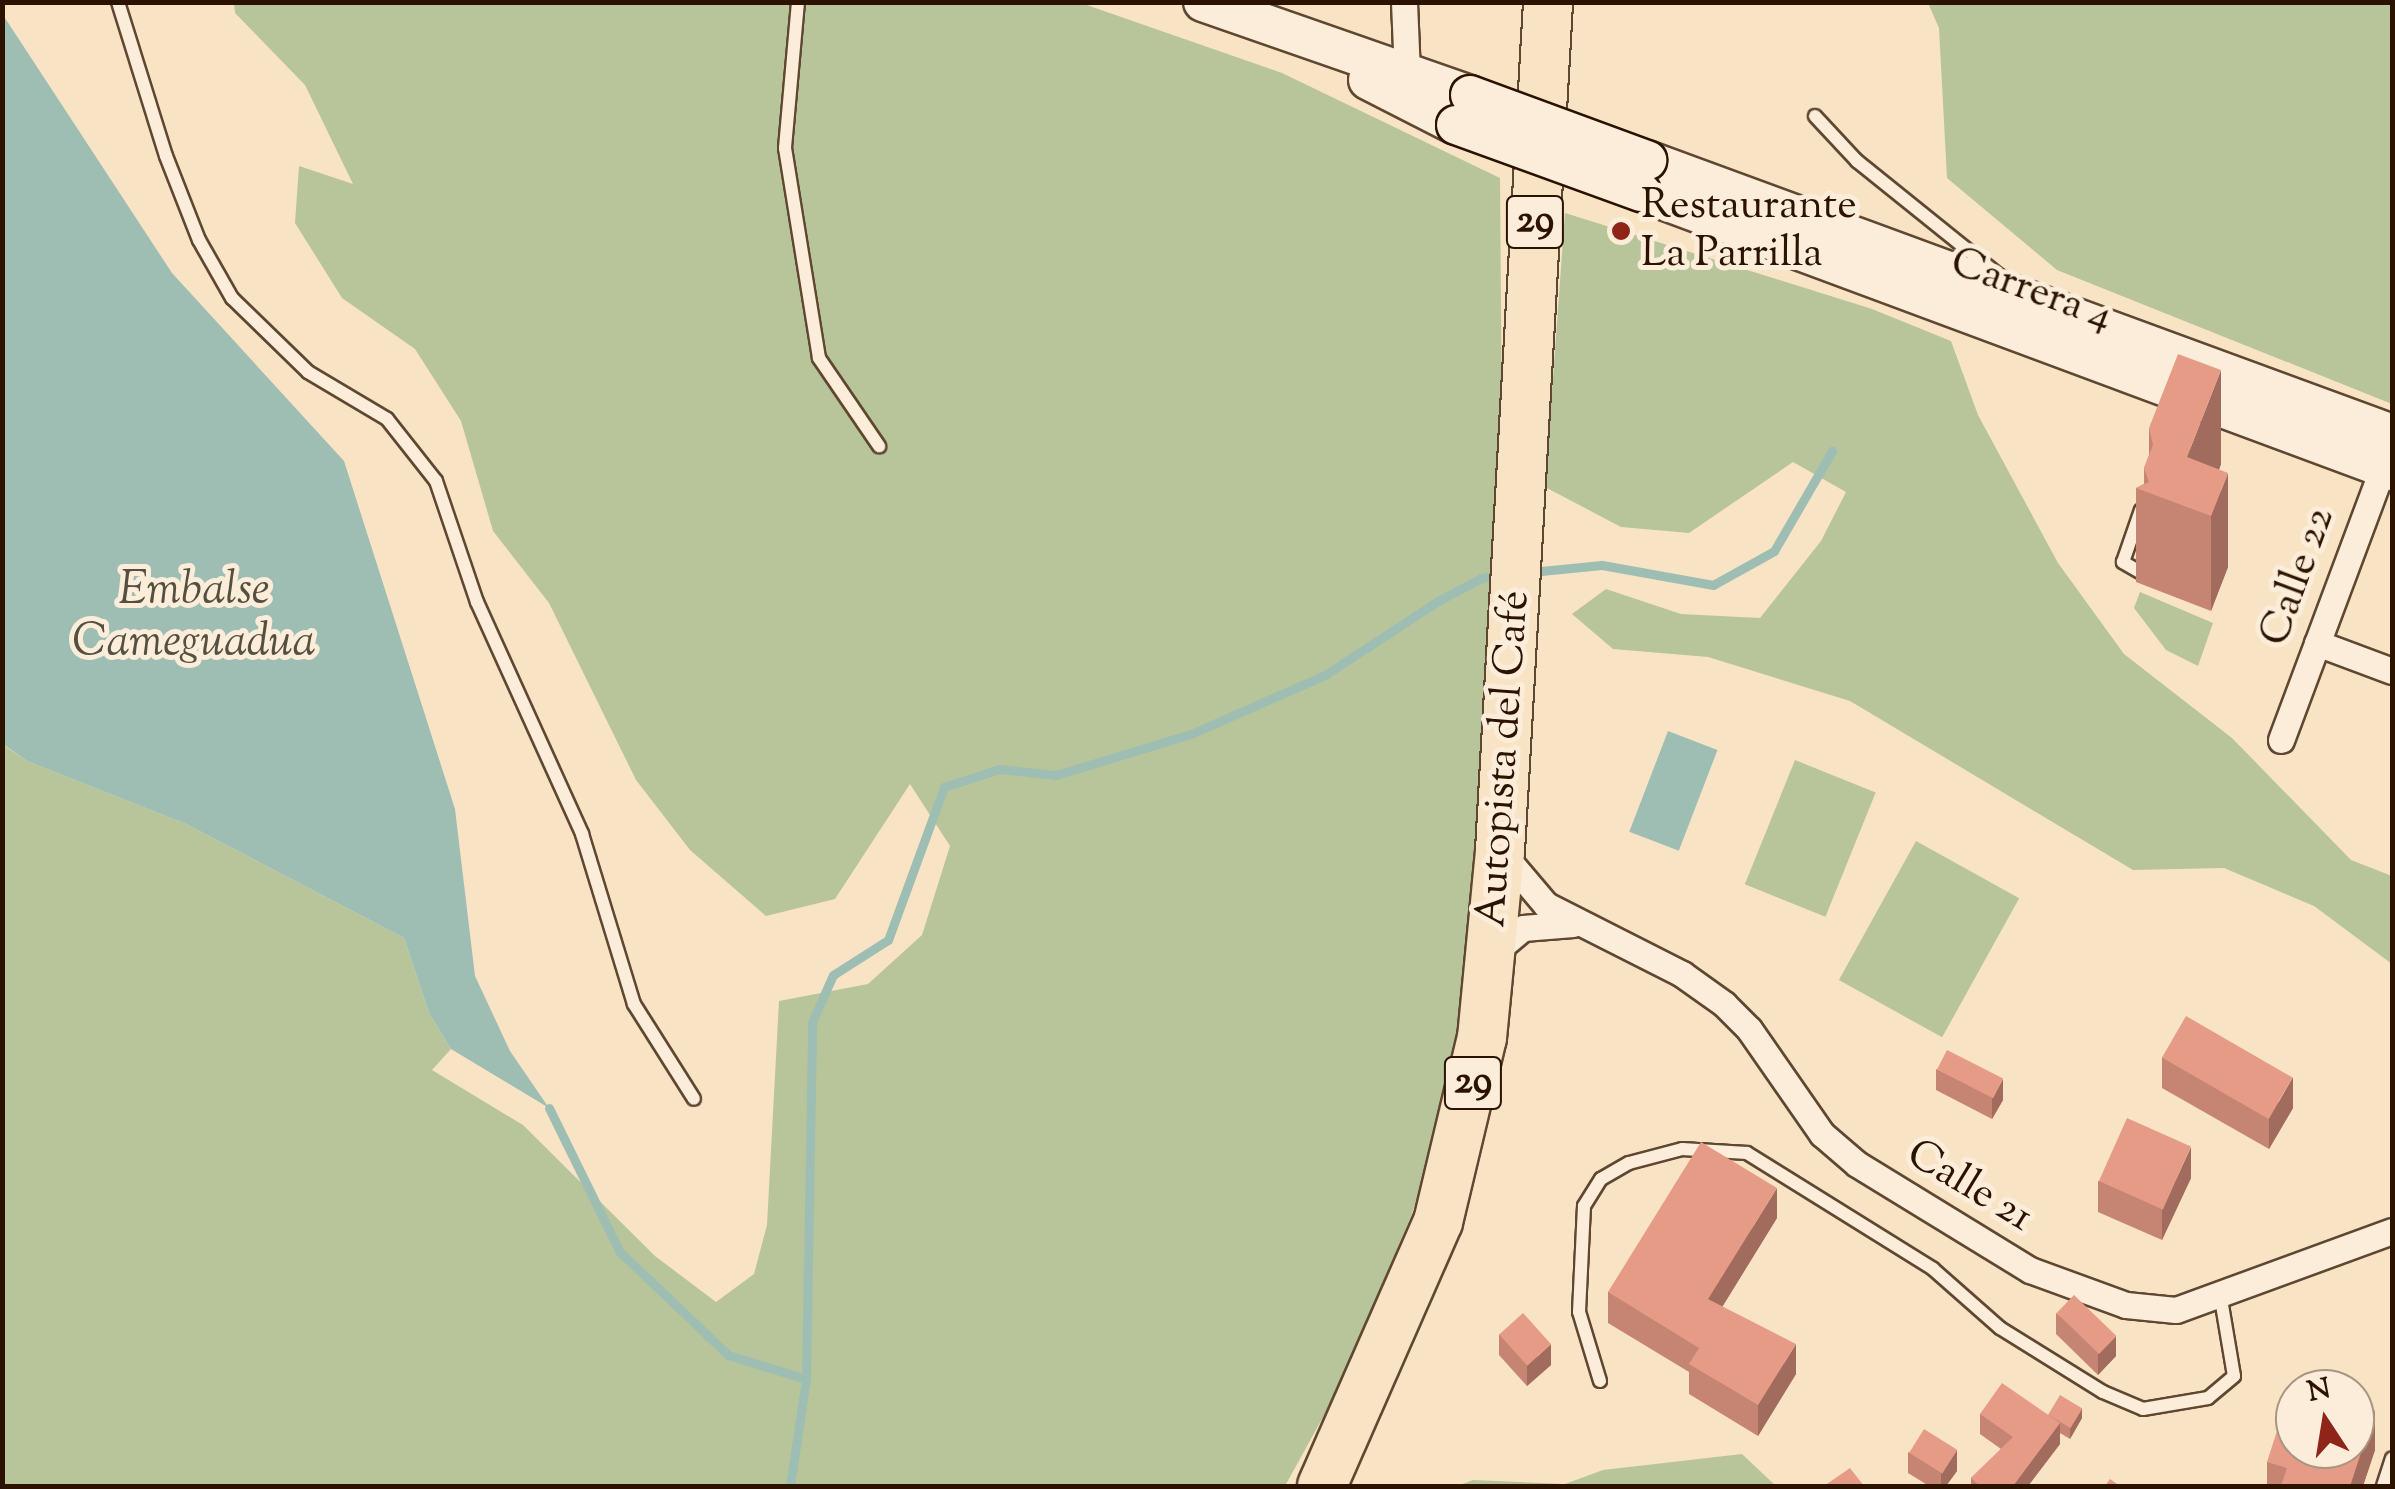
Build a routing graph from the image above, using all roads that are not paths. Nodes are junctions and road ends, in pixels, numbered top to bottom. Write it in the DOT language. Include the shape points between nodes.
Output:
graph roads {
  1 [pos="118,2"];
  2 [pos="798,2"];
  3 [pos="1203,2"];
  4 [pos="1404,2"];
  5 [pos="1548,2"];
  6 [pos="1241,16"];
  7 [pos="1407,74"];
  8 [pos="1463,110"];
  9 [pos="1815,116"];
  10 [pos="1644,176"];
  11 [pos="2026,300"];
  12 [pos="879,446"];
  13 [pos="2390,454"];
  14 [pos="2145,500"];
  15 [pos="2140,572"];
  16 [pos="2317,644"];
  17 [pos="2392,671"];
  18 [pos="2281,740"];
  19 [pos="1500,851"];
  20 [pos="1582,926"];
  21 [pos="1493,953"];
  22 [pos="694,1099"];
  23 [pos="2392,1231"];
  24 [pos="2221,1298"];
  25 [pos="1600,1381"];
  26 [pos="2392,1458"];
  27 [pos="1322,1486"];
  28 [pos="2383,1486"];
  1 -- 22 [label="lane" via="166,156 199,240 232,298 293,361 386,419 436,481 483,616 582,834 634,1004"];
  2 -- 12 [label="lane" via="785,148 819,358"];
  3 -- 6 [label="main road"];
  4 -- 7 [label="street"];
  5 -- 19 [label="highway, Autopista del Café / 29"];
  6 -- 7 [label="main road"];
  6 -- 8 [label="main road"];
  7 -- 8 [label="main road"];
  8 -- 10 [label="main road, bridge"];
  9 -- 11 [label="lane" via="1858,161"];
  10 -- 11 [label="main road, Carrera 4"];
  10 -- 13 [label="main road, Carrera 4" via="2182,404"];
  11 -- 13 [label="main road, Carrera 4"];
  13 -- 16 [label="street, Calle 22"];
  14 -- 15 [label="lane" via="2123,562"];
  16 -- 17 [label="street"];
  16 -- 18 [label="street, Calle 22"];
  19 -- 20 [label="street, Calle 21" via="1546,905"];
  19 -- 21 [label="highway, Autopista del Café / 29"];
  20 -- 21 [label="street, Calle 21" via="1523,928"];
  20 -- 24 [label="street, Calle 21" via="1682,974 1724,1004 1822,1134 1974,1242 2126,1305 2176,1310"];
  21 -- 27 [label="highway, Autopista del Café / 29" via="1470,1101 1438,1222"];
  23 -- 24 [label="street, Calle 21"];
  24 -- 25 [label="lane" via="2234,1376 2208,1398 2144,1409 2103,1392 2000,1328 1933,1269 1747,1153 1682,1149 1629,1163 1601,1179 1584,1206 1579,1312"];
  26 -- 28 [label="lane"];
}
